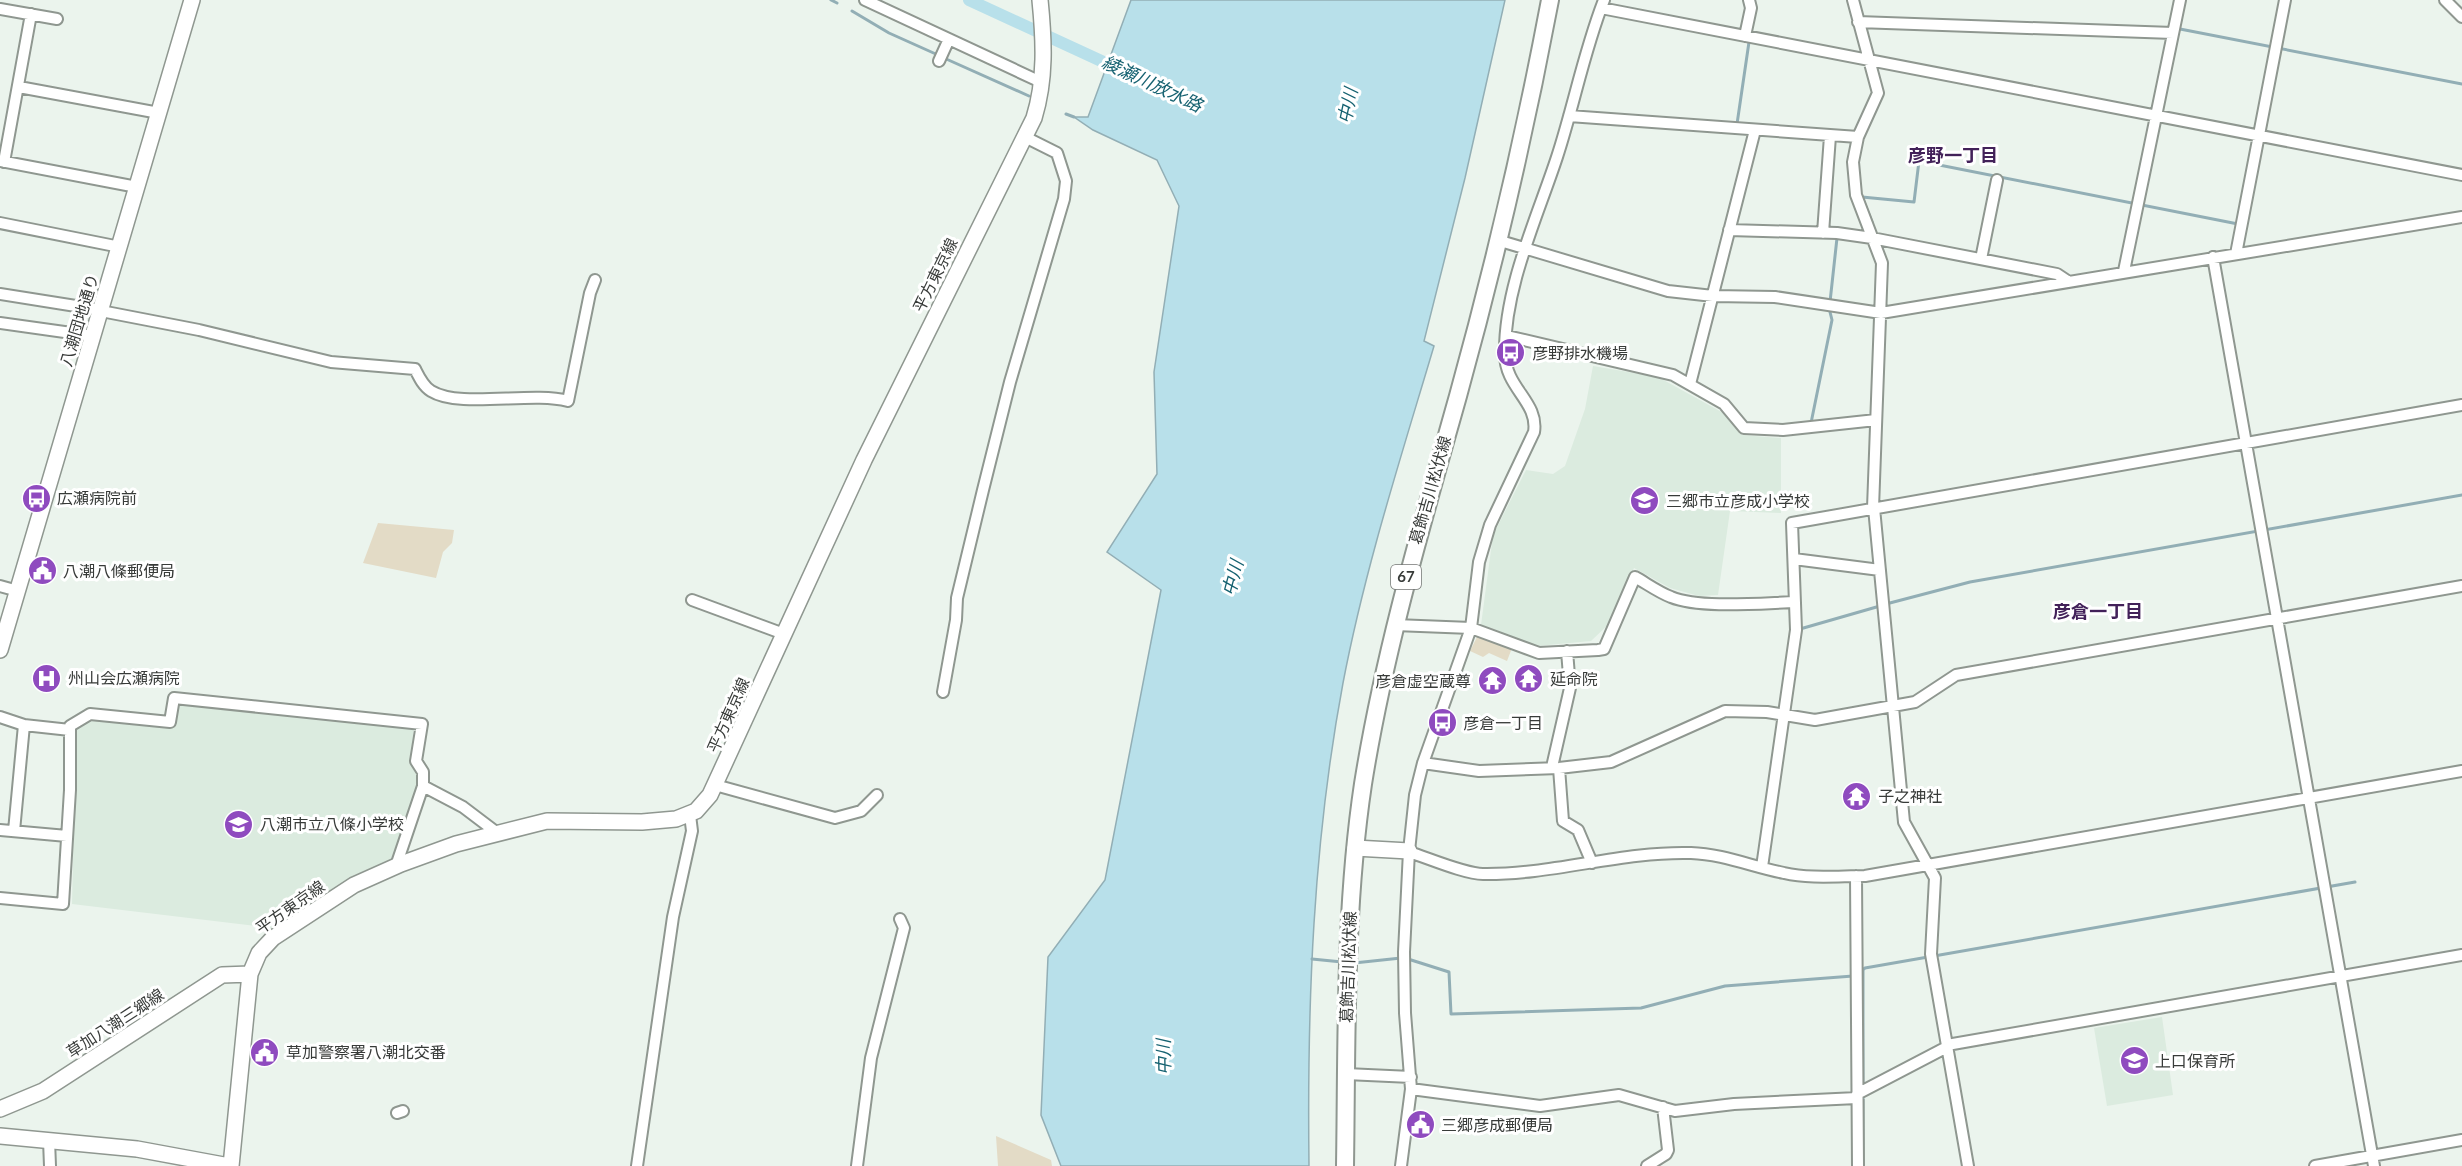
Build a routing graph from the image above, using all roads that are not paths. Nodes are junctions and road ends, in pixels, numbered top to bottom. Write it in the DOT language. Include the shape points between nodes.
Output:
graph roads {
  1 [pos="192,0"];
  2 [pos="865,0"];
  3 [pos="1550,0"];
  4 [pos="1749,0"];
  5 [pos="1853,0"];
  6 [pos="2180,0"];
  7 [pos="2285,0"];
  8 [pos="2445,0"];
  9 [pos="1602,4"];
  10 [pos="1041,6"];
  11 [pos="0,9"];
  12 [pos="31,14"];
  13 [pos="2462,17"];
  14 [pos="57,19"];
  15 [pos="1858,22"];
  16 [pos="2173,33"];
  17 [pos="1745,36"];
  18 [pos="949,39"];
  19 [pos="1869,60"];
  20 [pos="939,61"];
  21 [pos="1043,82"];
  22 [pos="19,87"];
  23 [pos="159,112"];
  24 [pos="2156,115"];
  25 [pos="1569,116"];
  26 [pos="1755,130"];
  27 [pos="1830,136"];
  28 [pos="2258,136"];
  29 [pos="1025,137"];
  30 [pos="1858,137"];
  31 [pos="2,161"];
  32 [pos="2462,175"];
  33 [pos="1997,180"];
  34 [pos="137,187"];
  35 [pos="2462,217"];
  36 [pos="0,224"];
  37 [pos="1729,230"];
  38 [pos="1823,233"];
  39 [pos="1872,238"];
  40 [pos="1497,240"];
  41 [pos="120,247"];
  42 [pos="1525,248"];
  43 [pos="2236,254"];
  44 [pos="2213,257"];
  45 [pos="1981,259"];
  46 [pos="2124,271"];
  47 [pos="595,280"];
  48 [pos="2068,282"];
  49 [pos="0,294"];
  50 [pos="1713,296"];
  51 [pos="101,310"];
  52 [pos="1881,313"];
  53 [pos="0,323"];
  54 [pos="93,336"];
  55 [pos="1507,336"];
  56 [pos="1690,384"];
  57 [pos="2462,405"];
  58 [pos="1876,420"];
  59 [pos="2247,442"];
  60 [pos="1874,508"];
  61 [pos="1794,558"];
  62 [pos="1880,570"];
  63 [pos="0,586"];
  64 [pos="2462,586"];
  65 [pos="18,591"];
  66 [pos="692,600"];
  67 [pos="1795,602"];
  68 [pos="2278,618"];
  69 [pos="1395,625"];
  70 [pos="1471,628"];
  71 [pos="2,633"];
  72 [pos="784,634"];
  73 [pos="0,650"];
  74 [pos="1567,651"];
  75 [pos="943,692"];
  76 [pos="1894,706"];
  77 [pos="1784,716"];
  78 [pos="0,717"];
  79 [pos="24,724"];
  80 [pos="70,730"];
  81 [pos="1423,763"];
  82 [pos="1555,767"];
  83 [pos="2462,771"];
  84 [pos="715,785"];
  85 [pos="423,786"];
  86 [pos="877,795"];
  87 [pos="2310,798"];
  88 [pos="690,815"];
  89 [pos="0,830"];
  90 [pos="14,831"];
  91 [pos="496,832"];
  92 [pos="67,836"];
  93 [pos="1355,848"];
  94 [pos="1409,852"];
  95 [pos="1592,863"];
  96 [pos="396,866"];
  97 [pos="1929,866"];
  98 [pos="1762,867"];
  99 [pos="1856,876"];
  100 [pos="0,898"];
  101 [pos="900,919"];
  102 [pos="2462,955"];
  103 [pos="250,974"];
  104 [pos="2342,977"];
  105 [pos="1947,1046"];
  106 [pos="1346,1074"];
  107 [pos="1411,1077"];
  108 [pos="1411,1089"];
  109 [pos="1857,1096"];
  110 [pos="1663,1107"];
  111 [pos="0,1109"];
  112 [pos="0,1136"];
  113 [pos="49,1140"];
  114 [pos="2462,1140"];
  115 [pos="2373,1161"];
  116 [pos="50,1166"];
  117 [pos="230,1166"];
  118 [pos="637,1166"];
  119 [pos="857,1166"];
  120 [pos="1345,1166"];
  121 [pos="1401,1166"];
  122 [pos="1647,1166"];
  123 [pos="1858,1166"];
  124 [pos="1968,1166"];
  125 [pos="2315,1166"];
  1 -- 23 [label="main road, 八潮団地通り"];
  2 -- 18 [label="street"];
  3 -- 40 [label="main road, 葛飾吉川松伏線 / 67"];
  4 -- 17 [label="street"];
  5 -- 15 [label="street"];
  6 -- 16 [label="street"];
  7 -- 28 [label="street"];
  8 -- 13 [label="street"];
  9 -- 17 [label="street"];
  9 -- 25 [label="street"];
  10 -- 21 [label="main road, 平方東京線"];
  11 -- 12 [label="street"];
  12 -- 14 [label="street"];
  12 -- 22 [label="street"];
  15 -- 16 [label="street"];
  15 -- 19 [label="street"];
  16 -- 24 [label="street"];
  17 -- 19 [label="street"];
  18 -- 20 [label="street"];
  18 -- 21 [label="street"];
  19 -- 24 [label="street"];
  19 -- 30 [label="street" via="1878,93"];
  21 -- 29 [label="main road, 平方東京線"];
  22 -- 23 [label="street"];
  22 -- 31 [label="street"];
  23 -- 34 [label="main road, 八潮団地通り"];
  24 -- 28 [label="street"];
  24 -- 46 [label="street"];
  25 -- 26 [label="street"];
  25 -- 42 [label="street"];
  26 -- 27 [label="street"];
  26 -- 37 [label="street"];
  27 -- 30 [label="street"];
  27 -- 38 [label="street"];
  28 -- 32 [label="street"];
  28 -- 43 [label="street"];
  29 -- 72 [label="main road, 平方東京線" via="864,460"];
  29 -- 75 [label="street" via="1057,153 1066,181 1064,199 980,500 957,598"];
  30 -- 39 [label="street" via="1854,162 1856,195"];
  31 -- 34 [label="street"];
  33 -- 45 [label="street"];
  34 -- 41 [label="main road, 八潮団地通り"];
  35 -- 43 [label="street"];
  36 -- 41 [label="street"];
  37 -- 38 [label="street"];
  37 -- 50 [label="street"];
  38 -- 39 [label="street"];
  39 -- 45 [label="street"];
  39 -- 52 [label="street" via="1882,263"];
  40 -- 42 [label="street"];
  40 -- 69 [label="main road, 葛飾吉川松伏線 / 67"];
  41 -- 51 [label="main road, 八潮団地通り"];
  42 -- 50 [label="street" via="1668,291"];
  42 -- 55 [label="street"];
  43 -- 44 [label="street"];
  44 -- 46 [label="street"];
  44 -- 59 [label="street"];
  45 -- 48 [label="street" via="2057,274"];
  46 -- 48 [label="street"];
  47 -- 51 [label="street" via="568,401 551,397 455,398 433,393 415,369 331,362"];
  48 -- 52 [label="street"];
  49 -- 51 [label="street"];
  50 -- 52 [label="street" via="1775,297"];
  50 -- 56 [label="street"];
  51 -- 54 [label="main road, 八潮団地通り"];
  52 -- 58 [label="street"];
  53 -- 54 [label="street"];
  54 -- 65 [label="main road, 八潮団地通り"];
  55 -- 56 [label="street" via="1673,375"];
  55 -- 70 [label="street" via="1505,354 1512,383 1530,407 1534,432 1490,525 1479,562"];
  56 -- 58 [label="street" via="1724,404 1744,428 1783,430"];
  57 -- 59 [label="street"];
  58 -- 60 [label="street"];
  59 -- 60 [label="street"];
  59 -- 68 [label="street"];
  60 -- 61 [label="street" via="1792,523"];
  60 -- 62 [label="street"];
  61 -- 62 [label="street"];
  61 -- 67 [label="street"];
  62 -- 76 [label="street"];
  63 -- 65 [label="street"];
  64 -- 68 [label="street"];
  65 -- 71 [label="main road, 八潮団地通り"];
  66 -- 72 [label="street"];
  67 -- 74 [label="street" via="1682,601 1635,576 1604,649"];
  67 -- 77 [label="street" via="1796,630"];
  68 -- 76 [label="street" via="1956,675 1915,702"];
  68 -- 87 [label="street"];
  69 -- 70 [label="street"];
  69 -- 93 [label="main road, 葛飾吉川松伏線 / 67"];
  70 -- 74 [label="street" via="1532,652"];
  70 -- 81 [label="street"];
  71 -- 73 [label="main road, 八潮団地通り"];
  72 -- 84 [label="main road, 平方東京線"];
  74 -- 82 [label="street" via="1570,688"];
  76 -- 77 [label="street" via="1815,720"];
  76 -- 97 [label="street" via="1904,822"];
  77 -- 82 [label="street" via="1725,711 1611,762"];
  77 -- 98 [label="street"];
  78 -- 79 [label="street"];
  79 -- 80 [label="street"];
  79 -- 90 [label="street"];
  80 -- 85 [label="street" via="70,726 90,714 170,722 174,698 408,720 422,724 416,761 423,772"];
  80 -- 92 [label="street"];
  81 -- 82 [label="street" via="1479,771"];
  81 -- 94 [label="street"];
  82 -- 95 [label="street" via="1563,821 1578,830"];
  83 -- 87 [label="street"];
  84 -- 86 [label="street" via="835,818 861,811"];
  84 -- 88 [label="main road, 平方東京線" via="702,806"];
  85 -- 91 [label="street" via="463,807"];
  85 -- 96 [label="street"];
  87 -- 97 [label="street"];
  87 -- 104 [label="street"];
  88 -- 91 [label="main road, 平方東京線" via="642,822 547,821"];
  88 -- 118 [label="street" via="692,831 673,917"];
  89 -- 90 [label="street"];
  90 -- 92 [label="street"];
  91 -- 96 [label="main road, 平方東京線"];
  92 -- 100 [label="street" via="63,904"];
  93 -- 94 [label="main road"];
  93 -- 106 [label="main road, 葛飾吉川松伏線 / 67" via="1348,947"];
  94 -- 95 [label="street" via="1481,874"];
  94 -- 107 [label="street" via="1404,977"];
  95 -- 98 [label="street" via="1618,856 1687,853"];
  96 -- 103 [label="main road, 平方東京線" via="354,885 273,938 259,953"];
  97 -- 99 [label="street"];
  97 -- 105 [label="street" via="1935,878 1931,954"];
  98 -- 99 [label="street" via="1815,877"];
  99 -- 109 [label="street"];
  101 -- 119 [label="street" via="904,928 872,1058"];
  102 -- 104 [label="street"];
  103 -- 111 [label="main road, 草加八潮三郷線" via="222,975 43,1091"];
  103 -- 117 [label="main road, 平方東京線"];
  104 -- 105 [label="street"];
  104 -- 115 [label="street"];
  105 -- 109 [label="street"];
  105 -- 124 [label="street"];
  106 -- 107 [label="street"];
  106 -- 120 [label="main road, 葛飾吉川松伏線 / 67"];
  107 -- 108 [label="street"];
  108 -- 110 [label="street" via="1540,1106 1619,1095"];
  108 -- 121 [label="street"];
  109 -- 110 [label="street" via="1675,1111"];
  109 -- 123 [label="street"];
  110 -- 122 [label="street" via="1668,1150"];
  112 -- 113 [label="main road"];
  113 -- 116 [label="street"];
  113 -- 117 [label="main road" via="137,1149"];
  114 -- 115 [label="street"];
  115 -- 125 [label="street"];
}
